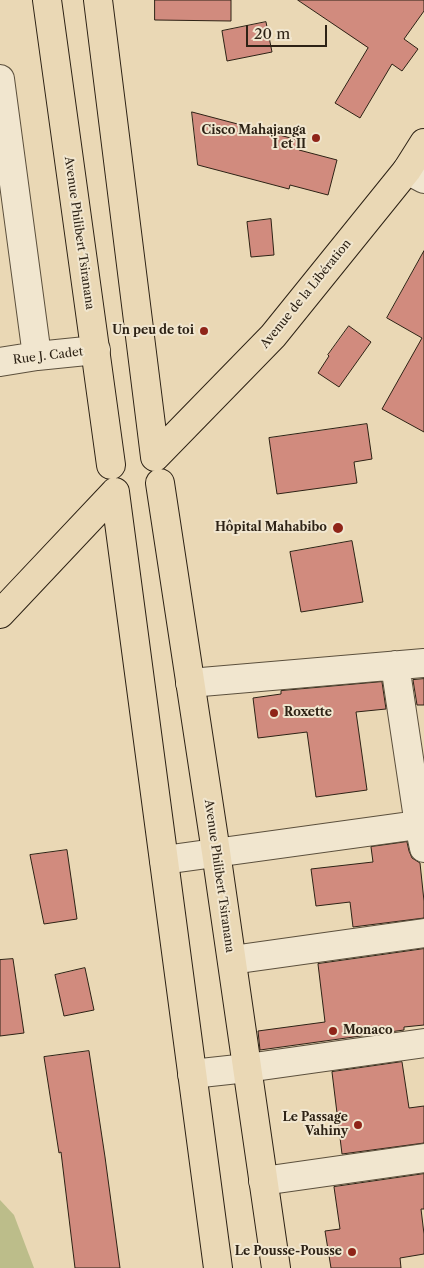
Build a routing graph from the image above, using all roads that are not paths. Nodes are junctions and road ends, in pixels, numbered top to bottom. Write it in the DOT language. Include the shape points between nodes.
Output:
graph roads {
  1 [pos="47,0"];
  2 [pos="98,0"];
  3 [pos="0,79"];
  4 [pos="424,143"];
  5 [pos="415,174"];
  6 [pos="96,350"];
  7 [pos="37,356"];
  8 [pos="0,362"];
  9 [pos="155,457"];
  10 [pos="111,465"];
  11 [pos="160,484"];
  12 [pos="115,492"];
  13 [pos="0,614"];
  14 [pos="424,663"];
  15 [pos="395,665"];
  16 [pos="190,683"];
  17 [pos="422,832"];
  18 [pos="216,852"];
  19 [pos="164,860"];
  20 [pos="424,933"];
  21 [pos="232,960"];
  22 [pos="424,1043"];
  23 [pos="247,1068"];
  24 [pos="192,1074"];
  25 [pos="424,1158"];
  26 [pos="263,1182"];
  27 [pos="218,1268"];
  28 [pos="276,1268"];
  1 -- 6 [label="main road, Avenue Philibert Tsiranana"];
  2 -- 9 [label="main road"];
  3 -- 7 [label="street"];
  4 -- 5 [label="main road, Avenue de la Libération"];
  5 -- 9 [label="main road, Avenue de la Libération" via="274,336"];
  6 -- 7 [label="street, Rue J. Cadet"];
  6 -- 10 [label="main road, Avenue Philibert Tsiranana"];
  7 -- 8 [label="street, Rue J. Cadet"];
  9 -- 10 [label="main road" via="146,450 124,450"];
  9 -- 11 [label="main road" via="162,474"];
  10 -- 12 [label="main road" via="108,475"];
  11 -- 12 [label="main road" via="146,499 135,502"];
  11 -- 16 [label="main road, Avenue Philibert Tsiranana"];
  12 -- 13 [label="main road"];
  12 -- 19 [label="main road"];
  14 -- 15 [label="street"];
  15 -- 16 [label="street"];
  15 -- 17 [label="street"];
  16 -- 18 [label="main road, Avenue Philibert Tsiranana"];
  17 -- 18 [label="street"];
  18 -- 19 [label="street"];
  18 -- 21 [label="main road, Avenue Philibert Tsiranana"];
  19 -- 24 [label="main road"];
  20 -- 21 [label="street"];
  21 -- 23 [label="main road, Avenue Philibert Tsiranana"];
  22 -- 23 [label="street"];
  23 -- 24 [label="street"];
  23 -- 26 [label="main road, Avenue Philibert Tsiranana"];
  24 -- 27 [label="main road"];
  25 -- 26 [label="street"];
  26 -- 28 [label="main road, Avenue Philibert Tsiranana"];
}
